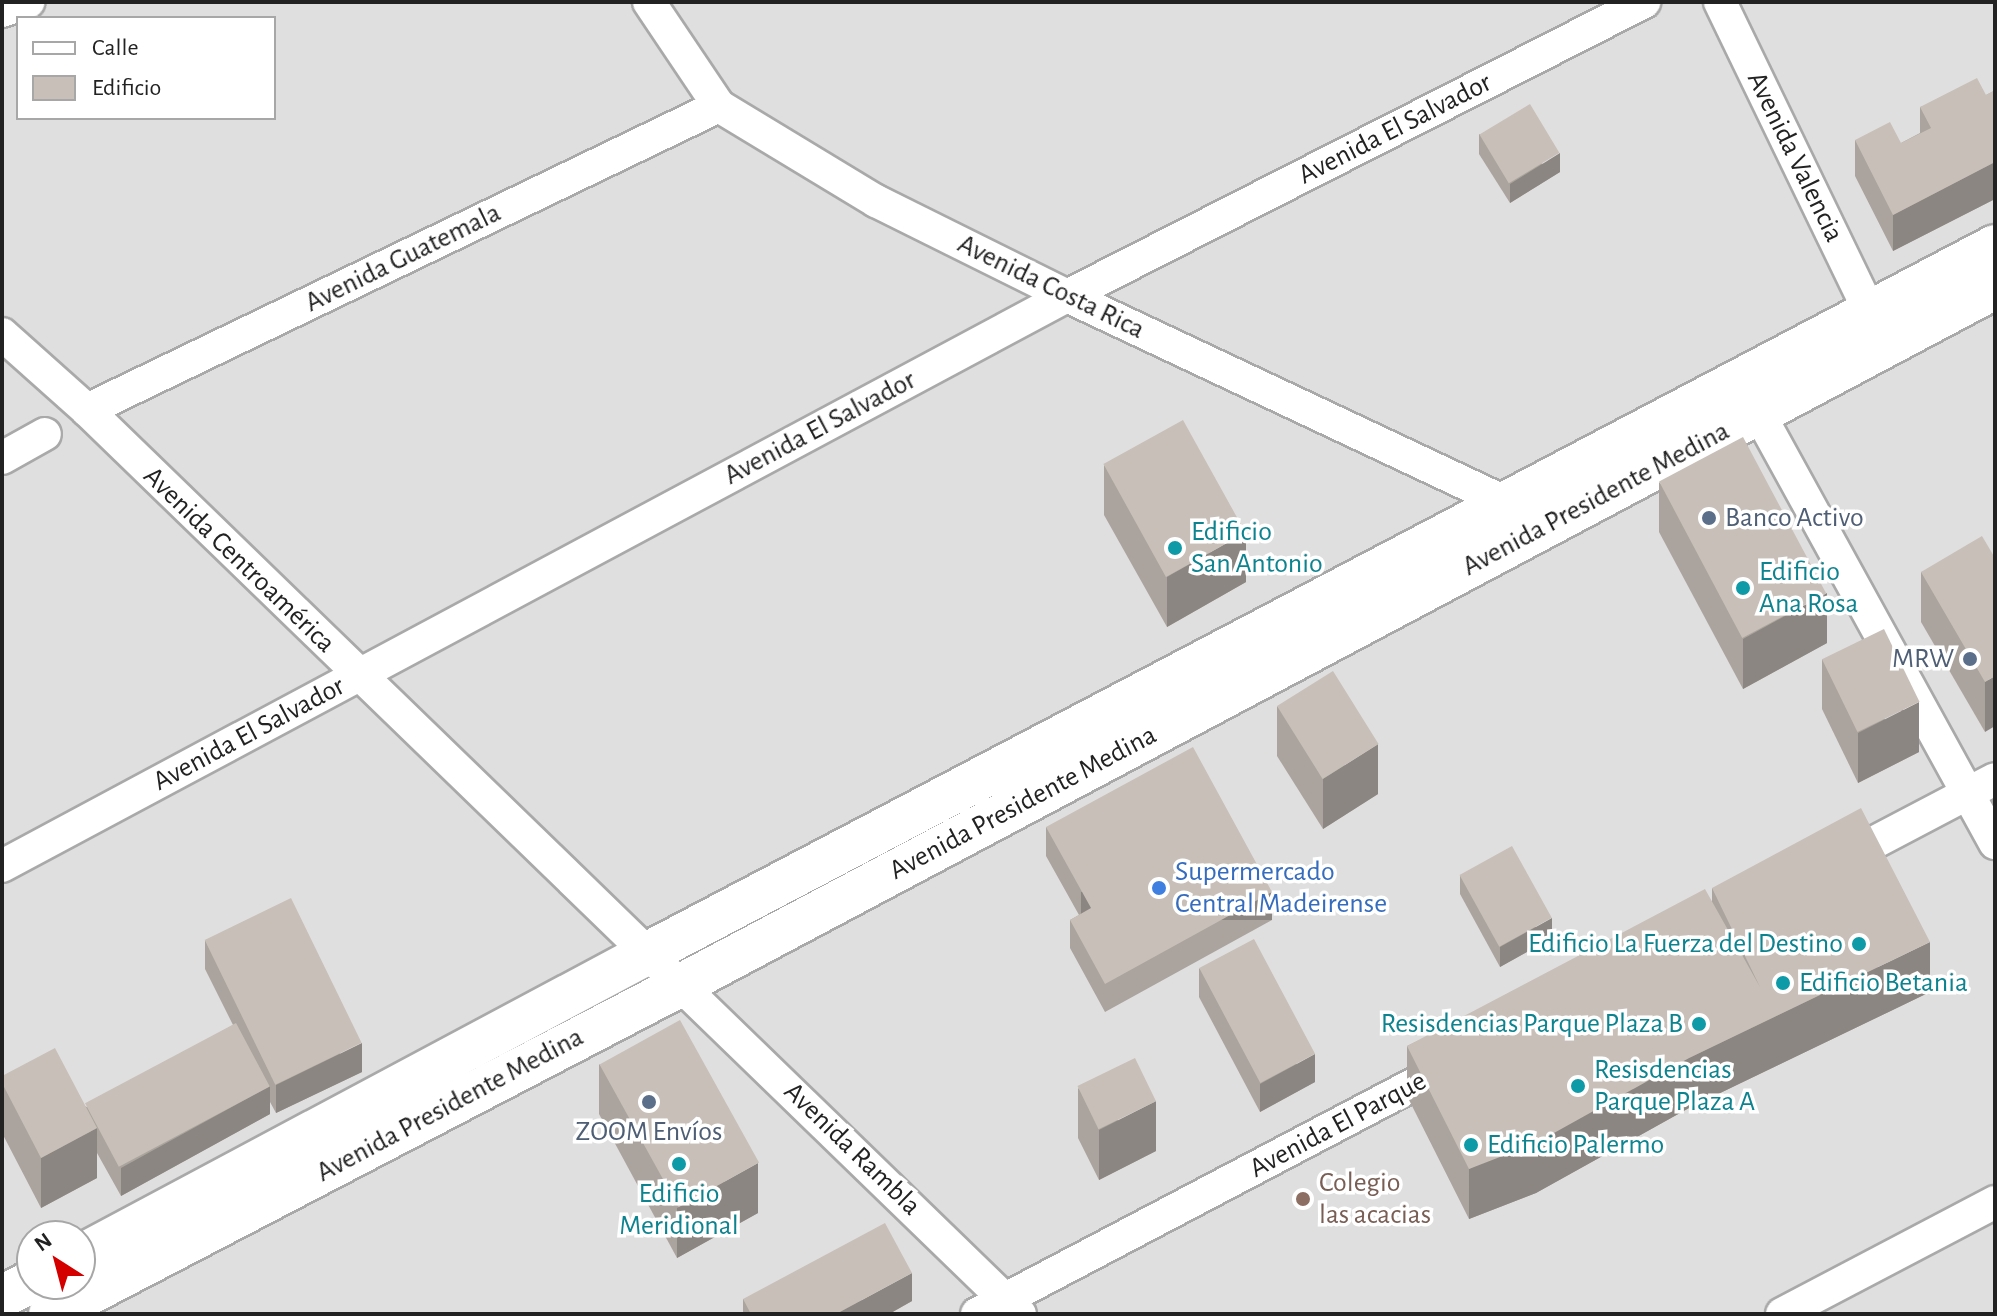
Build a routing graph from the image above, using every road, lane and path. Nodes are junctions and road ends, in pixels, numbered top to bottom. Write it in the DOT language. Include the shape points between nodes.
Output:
graph roads {
  1 [pos="28,2"];
  2 [pos="649,2"];
  3 [pos="1644,2"];
  4 [pos="1720,2"];
  5 [pos="2,11"];
  6 [pos="719,106"];
  7 [pos="1995,246"];
  8 [pos="1995,288"];
  9 [pos="1067,296"];
  10 [pos="1870,312"];
  11 [pos="2,334"];
  12 [pos="87,410"];
  13 [pos="1758,412"];
  14 [pos="45,434"];
  15 [pos="2,458"];
  16 [pos="1506,503"];
  17 [pos="358,676"];
  18 [pos="1982,786"];
  19 [pos="1995,843"];
  20 [pos="2,866"];
  21 [pos="1816,873"];
  22 [pos="648,953"];
  23 [pos="683,984"];
  24 [pos="1467,1057"];
  25 [pos="1995,1202"];
  26 [pos="96,1247"];
  27 [pos="1013,1306"];
  28 [pos="50,1314"];
  29 [pos="977,1314"];
  30 [pos="1782,1314"];
  1 -- 5 [label="street"];
  2 -- 6 [label="street, Avenida Costa Rica"];
  3 -- 9 [label="street, Avenida El Salvador"];
  4 -- 10 [label="street, Avenida Valencia"];
  6 -- 9 [label="street, Avenida Costa Rica" via="876,201"];
  6 -- 12 [label="street, Avenida Guatemala"];
  7 -- 10 [label="street, Avenida Presidente Medina"];
  8 -- 13 [label="street, Avenida Presidente Medina"];
  9 -- 16 [label="street, Avenida Costa Rica"];
  9 -- 17 [label="street, Avenida El Salvador"];
  10 -- 16 [label="street, Avenida Presidente Medina"];
  11 -- 12 [label="street, Avenida Centroamérica"];
  12 -- 17 [label="street, Avenida Centroamérica"];
  13 -- 18 [label="street"];
  13 -- 23 [label="street, Avenida Presidente Medina"];
  14 -- 15 [label="street"];
  16 -- 22 [label="street, Avenida Presidente Medina"];
  17 -- 20 [label="street, Avenida El Salvador"];
  17 -- 22 [label="street, Avenida Centroamérica"];
  18 -- 19 [label="street"];
  18 -- 21 [label="street"];
  22 -- 23 [label="street, Avenida Centroamérica"];
  22 -- 26 [label="street, Avenida Presidente Medina"];
  23 -- 27 [label="street, Avenida Rambla"];
  23 -- 28 [label="street, Avenida Presidente Medina"];
  24 -- 27 [label="street, Avenida El Parque"];
  25 -- 30 [label="street"];
  27 -- 29 [label="street, Avenida El Parque"];
}
